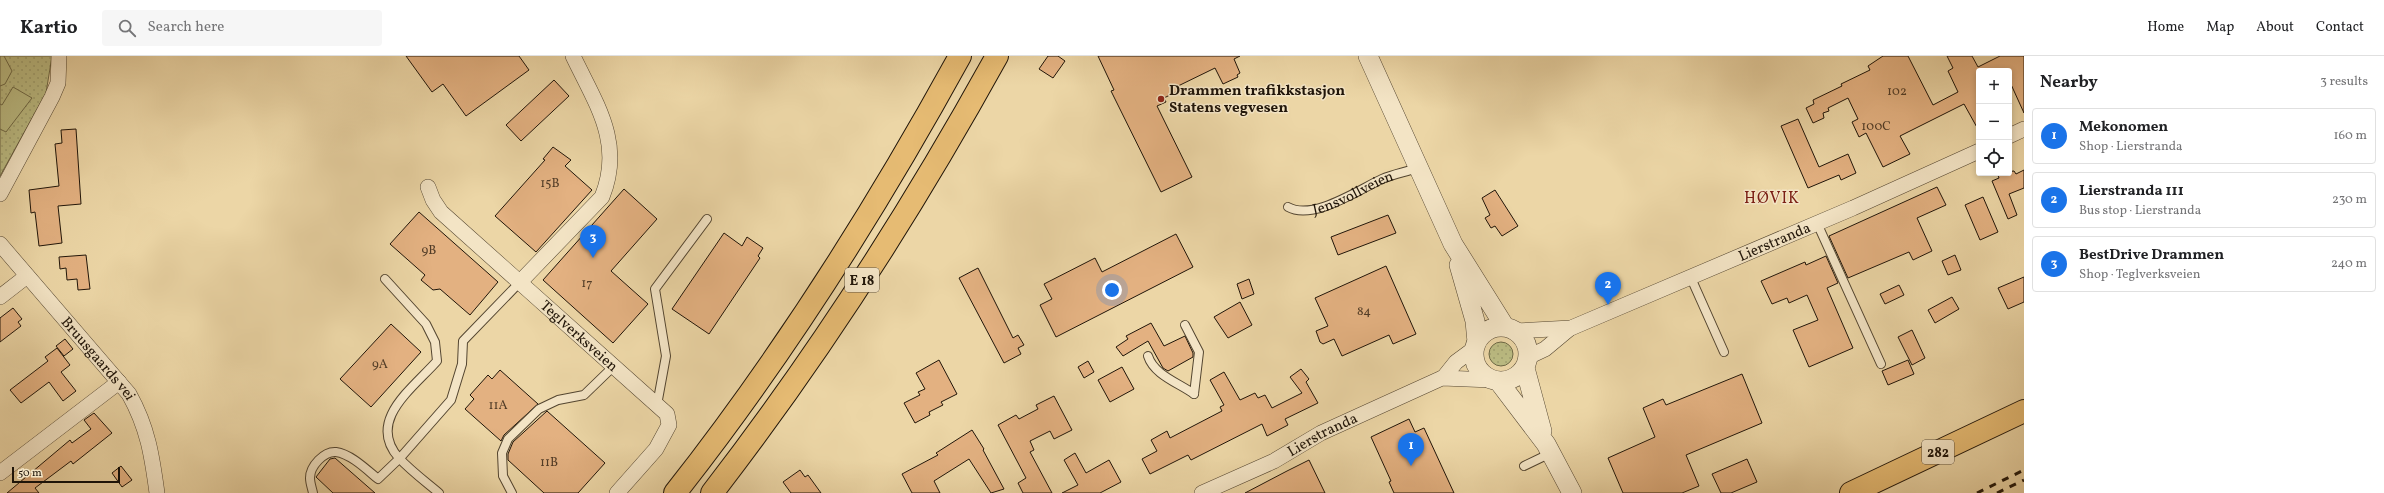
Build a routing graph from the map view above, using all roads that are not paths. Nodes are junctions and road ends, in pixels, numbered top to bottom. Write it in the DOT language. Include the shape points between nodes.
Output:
graph roads {
  1 [pos="59,56"];
  2 [pos="573,56"];
  3 [pos="960,56"];
  4 [pos="997,56"];
  5 [pos="1368,56"];
  6 [pos="2024,129"];
  7 [pos="2012,135"];
  8 [pos="1976,152"];
  9 [pos="1417,168"];
  10 [pos="428,187"];
  11 [pos="0,194"];
  12 [pos="1288,206"];
  13 [pos="707,219"];
  14 [pos="1817,223"];
  15 [pos="0,244"];
  16 [pos="1453,244"];
  17 [pos="27,276"];
  18 [pos="1691,278"];
  19 [pos="385,279"];
  20 [pos="521,281"];
  21 [pos="0,297"];
  22 [pos="1185,325"];
  23 [pos="1510,329"];
  24 [pos="1569,329"];
  25 [pos="1476,345"];
  26 [pos="1724,352"];
  27 [pos="1148,356"];
  28 [pos="1527,363"];
  29 [pos="1881,364"];
  30 [pos="614,366"];
  31 [pos="1444,377"];
  32 [pos="1496,381"];
  33 [pos="119,382"];
  34 [pos="657,404"];
  35 [pos="2024,411"];
  36 [pos="1549,449"];
  37 [pos="400,458"];
  38 [pos="1524,466"];
  39 [pos="0,473"];
  40 [pos="157,493"];
  41 [pos="313,493"];
  42 [pos="439,493"];
  43 [pos="512,493"];
  44 [pos="617,493"];
  45 [pos="675,493"];
  46 [pos="712,493"];
  47 [pos="1202,493"];
  48 [pos="1572,493"];
  49 [pos="1851,493"];
  1 -- 11 [label="street" via="58,83 52,98"];
  2 -- 20 [label="street" via="604,119 611,144 609,179 602,197"];
  3 -- 45 [label="main road, E 18" via="915,137 835,267 744,402"];
  4 -- 46 [label="main road, E 18" via="912,201 855,291 787,391"];
  5 -- 9 [label="street"];
  6 -- 7 [label="street"];
  8 -- 14 [label="street, Lierstranda"];
  9 -- 12 [label="lane, Jensvollveien" via="1383,178 1315,210 1300,211"];
  9 -- 16 [label="street"];
  10 -- 20 [label="street, Teglverksveien" via="441,212"];
  13 -- 34 [label="lane" via="655,289 666,356"];
  14 -- 18 [label="street, Lierstranda"];
  14 -- 29 [label="lane"];
  15 -- 17 [label="street, Bruusgaards vei"];
  16 -- 23 [label="street"];
  16 -- 25 [label="street" via="1475,321"];
  17 -- 21 [label="street"];
  17 -- 33 [label="street, Bruusgaards vei"];
  18 -- 24 [label="street, Lierstranda"];
  18 -- 26 [label="lane"];
  19 -- 37 [label="lane" via="426,324 435,342 436,361 396,406 386,426 391,447"];
  20 -- 30 [label="street, Teglverksveien"];
  20 -- 37 [label="lane" via="463,341 462,364 452,400"];
  22 -- 27 [label="lane" via="1199,352 1194,394 1160,372"];
  23 -- 24 [label="street, Lierstranda"];
  23 -- 25 [label="street" via="1486,332"];
  23 -- 28 [label="street" via="1526,342"];
  24 -- 28 [label="street, Lierstranda"];
  25 -- 31 [label="street, Lierstranda" via="1456,362"];
  25 -- 32 [label="street" via="1476,364 1480,371"];
  28 -- 32 [label="street" via="1517,376"];
  28 -- 36 [label="street"];
  30 -- 34 [label="street, Teglverksveien"];
  30 -- 43 [label="lane" via="584,395 558,400 539,409 508,440 502,452 503,476"];
  31 -- 32 [label="street, Lierstranda"];
  31 -- 47 [label="street, Lierstranda" via="1321,434 1267,465"];
  32 -- 36 [label="street"];
  33 -- 39 [label="street"];
  33 -- 40 [label="street, Bruusgaards vei" via="142,416 150,443"];
  34 -- 44 [label="street, Teglverksveien" via="667,414 669,425 656,449"];
  35 -- 49 [label="main road, 282"];
  36 -- 38 [label="lane"];
  36 -- 48 [label="street"];
  37 -- 41 [label="lane" via="378,479 349,458 336,452 326,454 316,463 310,477"];
  37 -- 42 [label="lane"];
}
